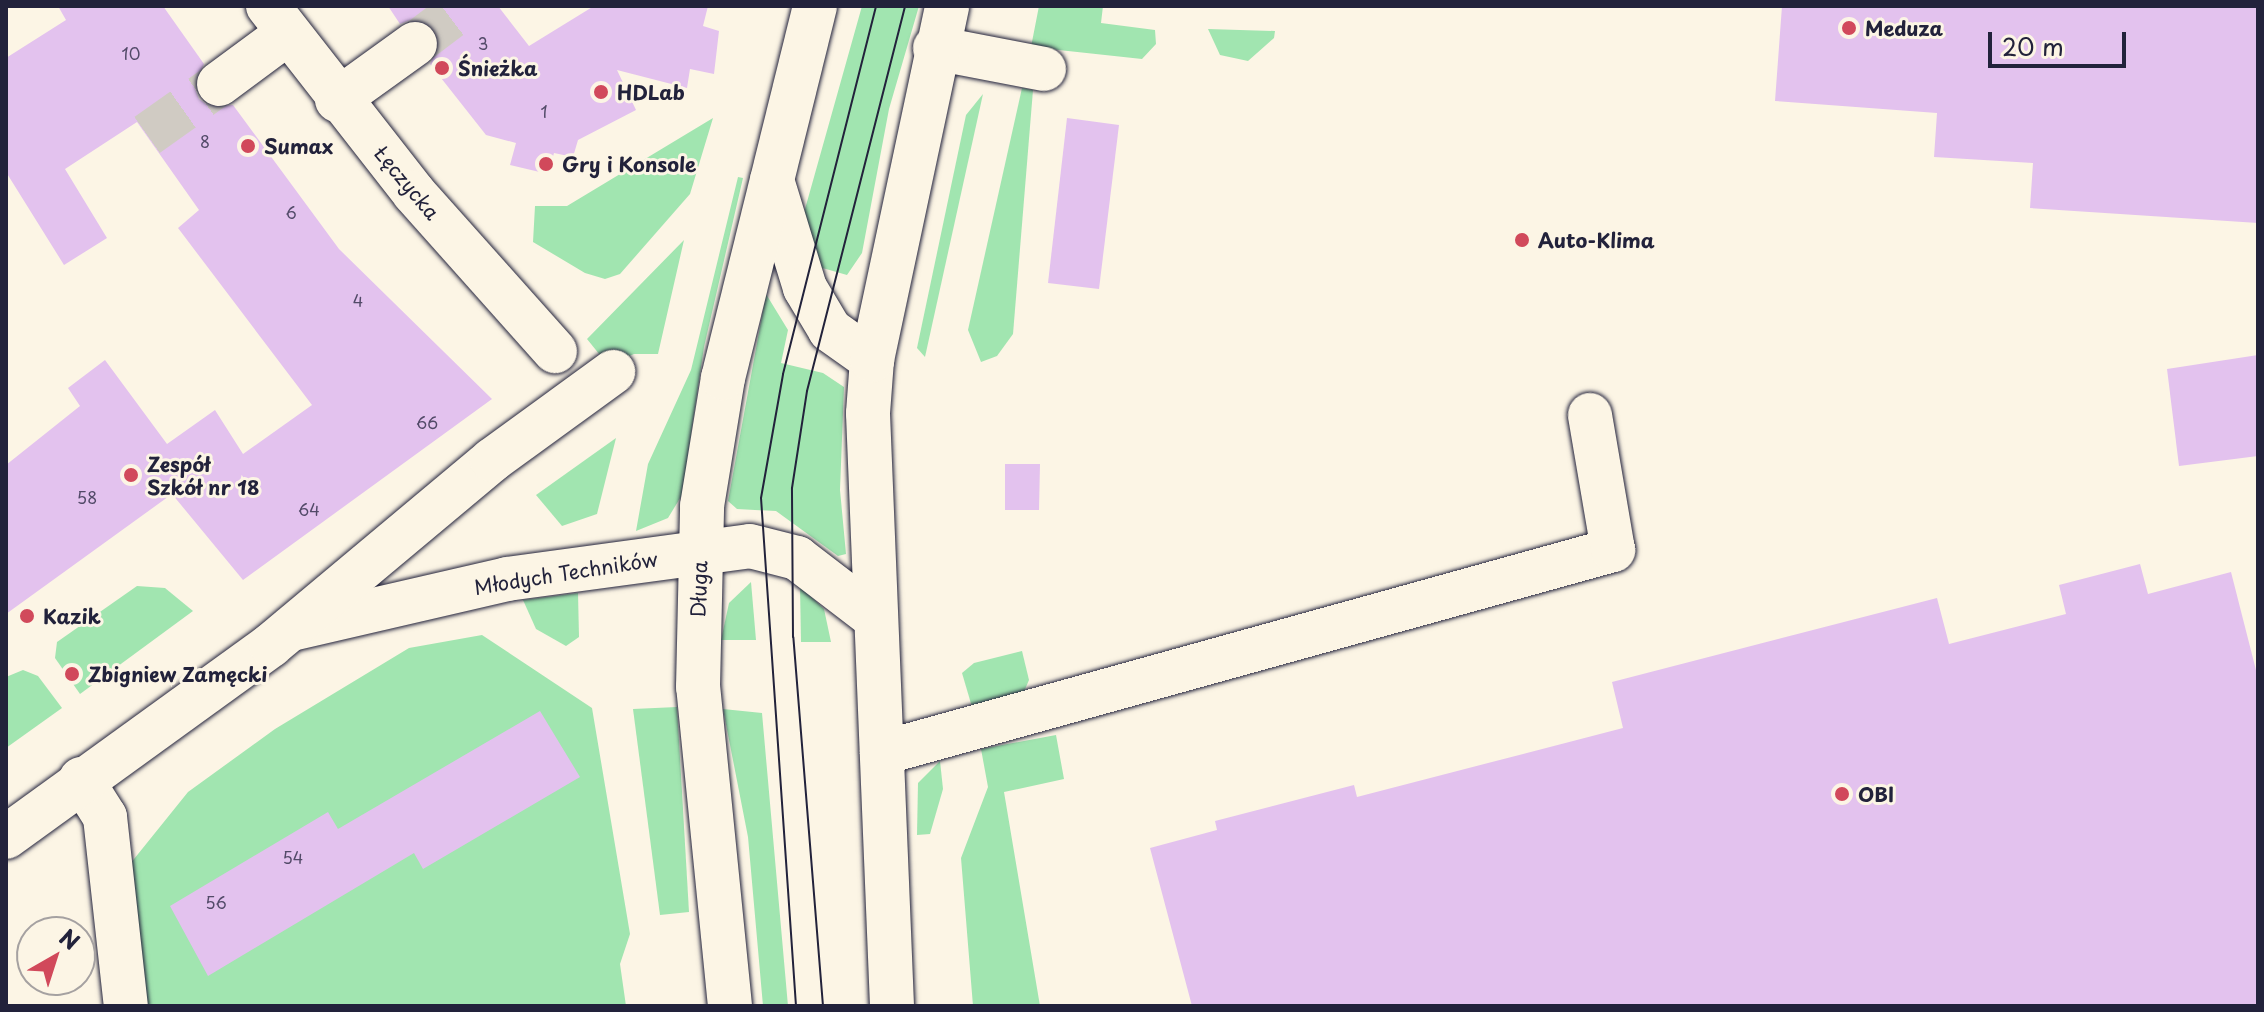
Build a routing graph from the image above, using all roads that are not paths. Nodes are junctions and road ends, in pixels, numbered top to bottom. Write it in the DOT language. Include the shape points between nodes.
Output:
graph roads {
  1 [pos="815,6"];
  2 [pos="947,6"];
  3 [pos="278,20"];
  4 [pos="415,44"];
  5 [pos="935,48"];
  6 [pos="1044,69"];
  7 [pos="219,84"];
  8 [pos="337,100"];
  9 [pos="772,179"];
  10 [pos="555,351"];
  11 [pos="872,360"];
  12 [pos="613,372"];
  13 [pos="1590,415"];
  14 [pos="701,552"];
  15 [pos="874,617"];
  16 [pos="289,629"];
  17 [pos="882,753"];
  18 [pos="81,779"];
  19 [pos="6,837"];
  20 [pos="126,1006"];
  21 [pos="730,1006"];
  22 [pos="892,1006"];
  1 -- 9 [label="street, Długa"];
  2 -- 5 [label="street"];
  3 -- 7 [label="street"];
  3 -- 8 [label="street, Łęczycka"];
  4 -- 8 [label="street"];
  5 -- 6 [label="street"];
  5 -- 11 [label="street"];
  8 -- 10 [label="street, Łęczycka"];
  9 -- 11 [label="street" via="805,288 830,330"];
  9 -- 14 [label="street, Długa" via="723,378"];
  11 -- 15 [label="street" via="868,502"];
  12 -- 16 [label="street, Młodych Techników" via="492,460"];
  13 -- 17 [label="street" via="1613,550"];
  14 -- 15 [label="street, Młodych Techników" via="750,546 797,558"];
  14 -- 16 [label="street, Młodych Techników" via="507,579"];
  14 -- 21 [label="street, Długa" via="698,687"];
  15 -- 17 [label="street"];
  16 -- 18 [label="street, Młodych Techników"];
  17 -- 22 [label="street"];
  18 -- 19 [label="street, Młodych Techników"];
  18 -- 20 [label="street" via="105,817"];
}
